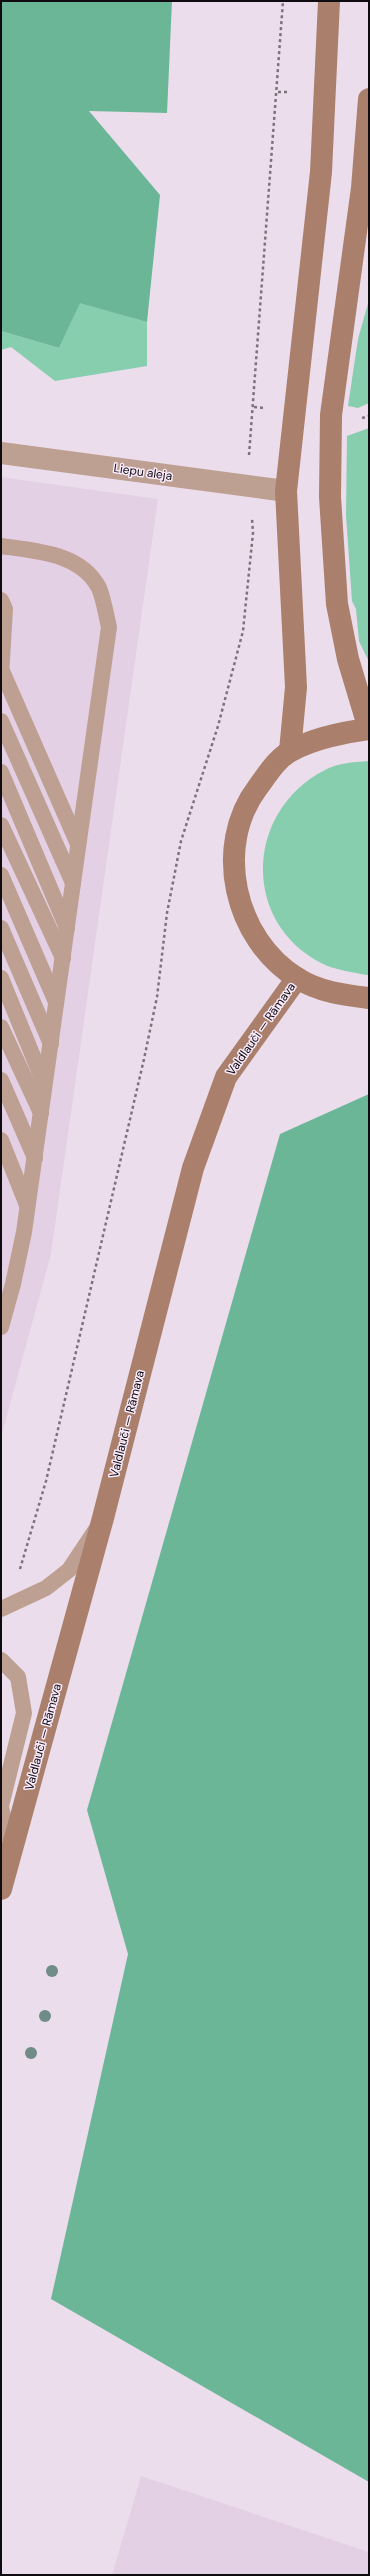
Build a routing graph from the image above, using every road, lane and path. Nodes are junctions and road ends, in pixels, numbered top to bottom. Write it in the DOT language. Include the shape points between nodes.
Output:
graph roads {
  1 [pos="283,1"];
  2 [pos="329,1"];
  3 [pos="278,92"];
  4 [pos="290,92"];
  5 [pos="369,99"];
  6 [pos="1,452"];
  7 [pos="248,487"];
  8 [pos="286,491"];
  9 [pos="1,546"];
  10 [pos="1,600"];
  11 [pos="1,674"];
  12 [pos="1,721"];
  13 [pos="369,729"];
  14 [pos="290,751"];
  15 [pos="1,772"];
  16 [pos="1,825"];
  17 [pos="78,844"];
  18 [pos="1,875"];
  19 [pos="73,883"];
  20 [pos="1,928"];
  21 [pos="67,928"];
  22 [pos="63,958"];
  23 [pos="1,978"];
  24 [pos="297,978"];
  25 [pos="369,998"];
  26 [pos="56,1002"];
  27 [pos="1,1027"];
  28 [pos="50,1044"];
  29 [pos="1,1080"];
  30 [pos="45,1084"];
  31 [pos="41,1113"];
  32 [pos="1,1140"];
  33 [pos="35,1158"];
  34 [pos="28,1206"];
  35 [pos="1,1327"];
  36 [pos="103,1518"];
  37 [pos="5,1607"];
  38 [pos="1,1660"];
  39 [pos="1,1807"];
  40 [pos="12,1852"];
  41 [pos="1,1889"];
  1 -- 3 [label="path"];
  2 -- 8 [label="main road" via="322,172"];
  3 -- 4 [label="path"];
  3 -- 7 [label="path"];
  5 -- 13 [label="main road" via="362,188 331,415 330,497 337,604 348,659"];
  6 -- 7 [label="street, Liepu aleja"];
  7 -- 8 [label="street, Liepu aleja"];
  7 -- 37 [label="path" via="254,533 243,631 218,726 181,840 167,914 157,997 144,1059 46,1481"];
  8 -- 14 [label="main road" via="296,687"];
  9 -- 17 [label="lane" via="54,554 87,570 99,589 109,628"];
  10 -- 11 [label="lane" via="5,609"];
  11 -- 17 [label="lane"];
  12 -- 19 [label="lane"];
  13 -- 14 [label="main road" via="338,734"];
  14 -- 24 [label="main road" via="250,799 236,837 234,878 244,917 266,951"];
  15 -- 21 [label="lane"];
  16 -- 22 [label="lane"];
  17 -- 19 [label="lane"];
  18 -- 26 [label="lane"];
  19 -- 21 [label="lane"];
  20 -- 28 [label="lane"];
  21 -- 22 [label="lane"];
  22 -- 26 [label="lane"];
  23 -- 30 [label="lane"];
  24 -- 25 [label="main road" via="335,994"];
  24 -- 36 [label="main road, Valdlauči — Rāmava" via="226,1077 192,1168"];
  26 -- 28 [label="lane"];
  27 -- 31 [label="lane"];
  28 -- 30 [label="lane"];
  29 -- 33 [label="lane"];
  30 -- 31 [label="lane"];
  31 -- 33 [label="lane"];
  32 -- 34 [label="lane"];
  33 -- 34 [label="lane"];
  34 -- 35 [label="lane" via="14,1284"];
  36 -- 37 [label="lane" via="69,1570 46,1588"];
  36 -- 40 [label="main road, Valdlauči — Rāmava"];
  38 -- 39 [label="lane" via="18,1677 24,1713"];
  39 -- 40 [label="lane"];
  40 -- 41 [label="main road, Valdlauči — Rāmava"];
}
